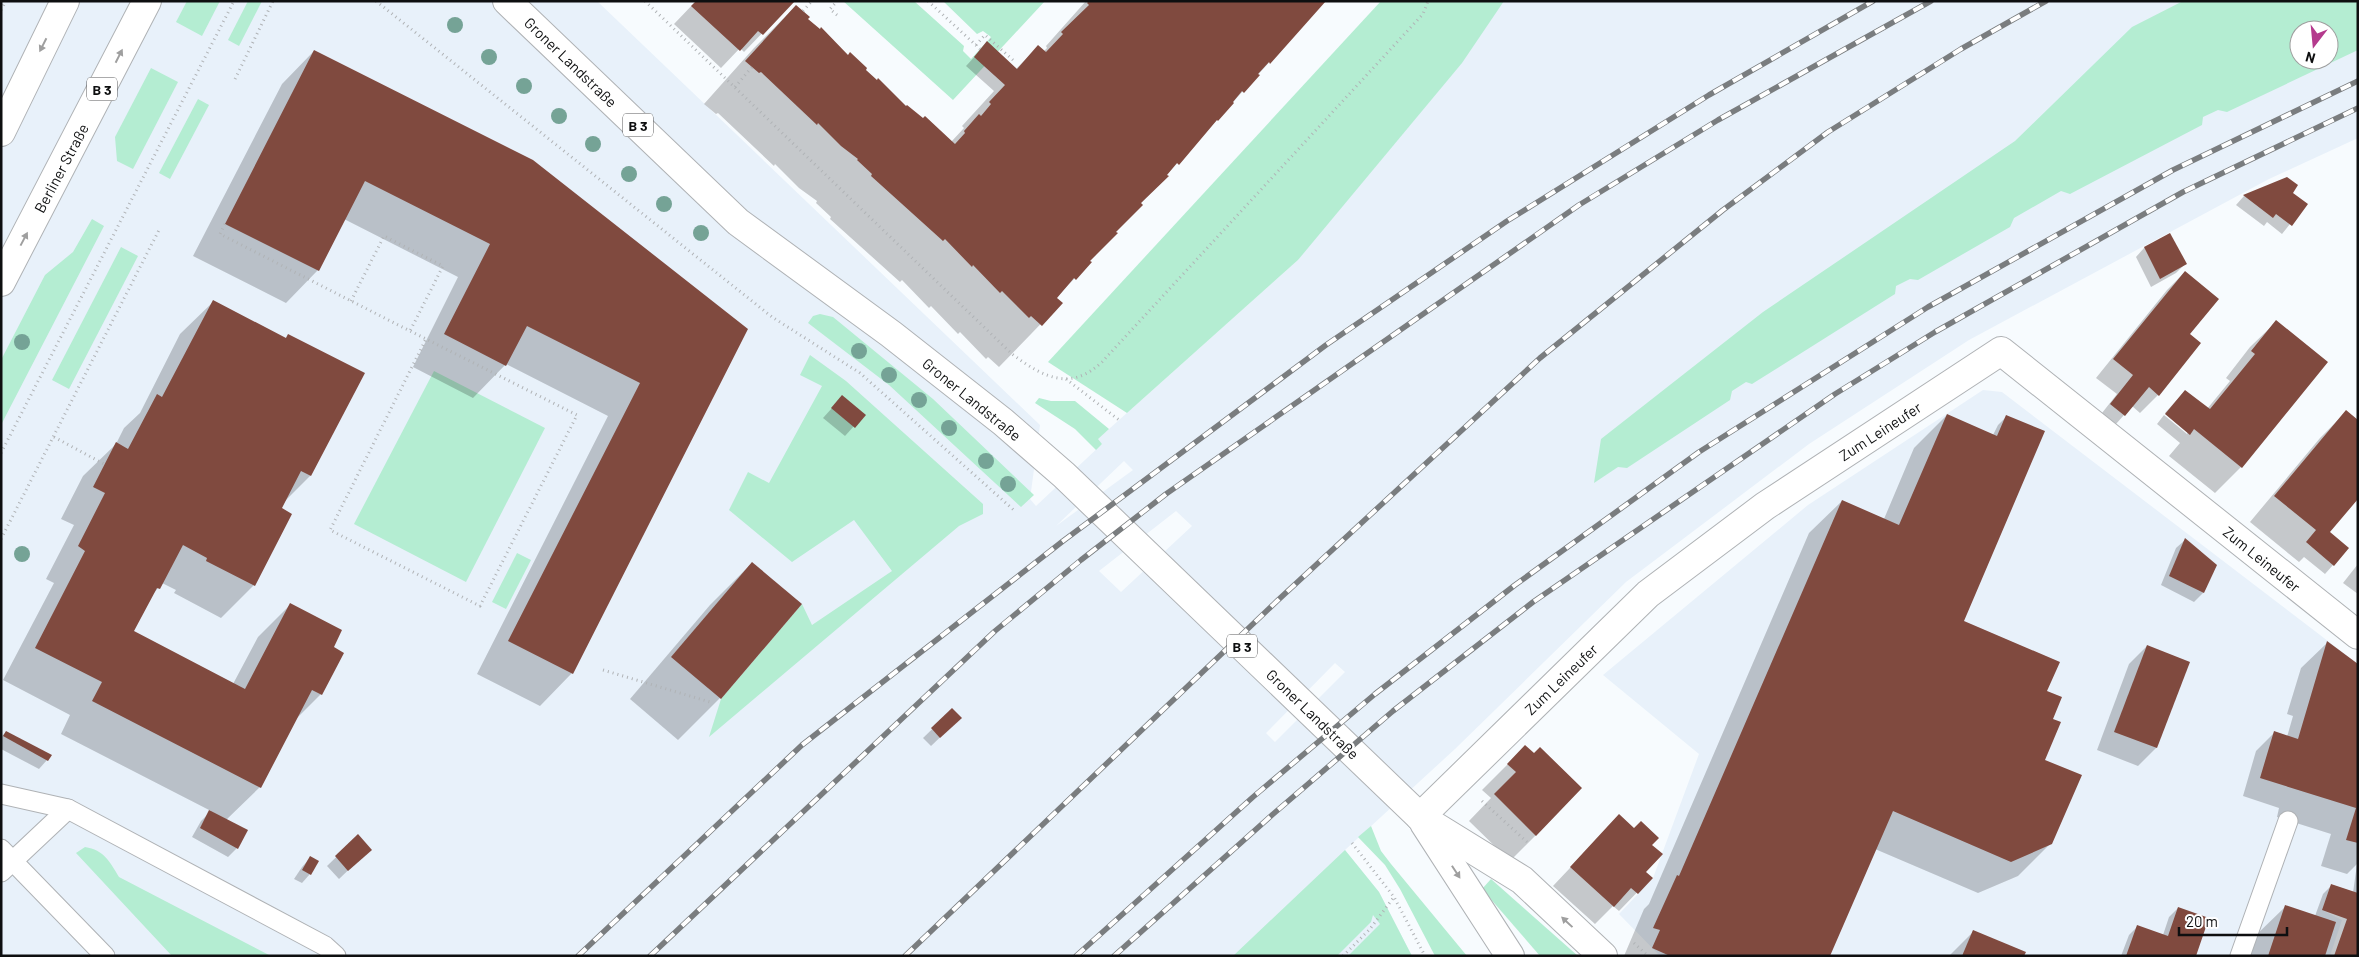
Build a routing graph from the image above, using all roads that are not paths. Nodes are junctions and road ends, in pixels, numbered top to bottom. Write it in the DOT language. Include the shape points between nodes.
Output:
graph roads {
  1 [pos="65,1"];
  2 [pos="148,1"];
  3 [pos="507,1"];
  4 [pos="1,132"];
  5 [pos="1,282"];
  6 [pos="2358,635"];
  7 [pos="1,794"];
  8 [pos="68,809"];
  9 [pos="1420,817"];
  10 [pos="2288,821"];
  11 [pos="5,861"];
  12 [pos="105,956"];
  13 [pos="336,956"];
  14 [pos="1510,956"];
  15 [pos="1602,956"];
  16 [pos="2240,956"];
  1 -- 4 [label="main road, one-way"];
  5 -- 2 [label="main road, Berliner Straße / B 3, one-way"];
  3 -- 9 [label="main road, Groner Landstraße / B 3" via="738,222 891,334 1003,422 1064,475"];
  6 -- 9 [label="main road, Zum Leineufer" via="2001,351 1766,506 1648,594"];
  7 -- 8 [label="lane"];
  8 -- 11 [label="lane"];
  8 -- 13 [label="lane" via="325,946"];
  9 -- 14 [label="main road, Groner Landstraße / B 3, one-way"];
  15 -- 9 [label="main road, Groner Landstraße / B 3, one-way" via="1522,880"];
  10 -- 16 [label="lane"];
  11 -- 12 [label="lane"];
}
